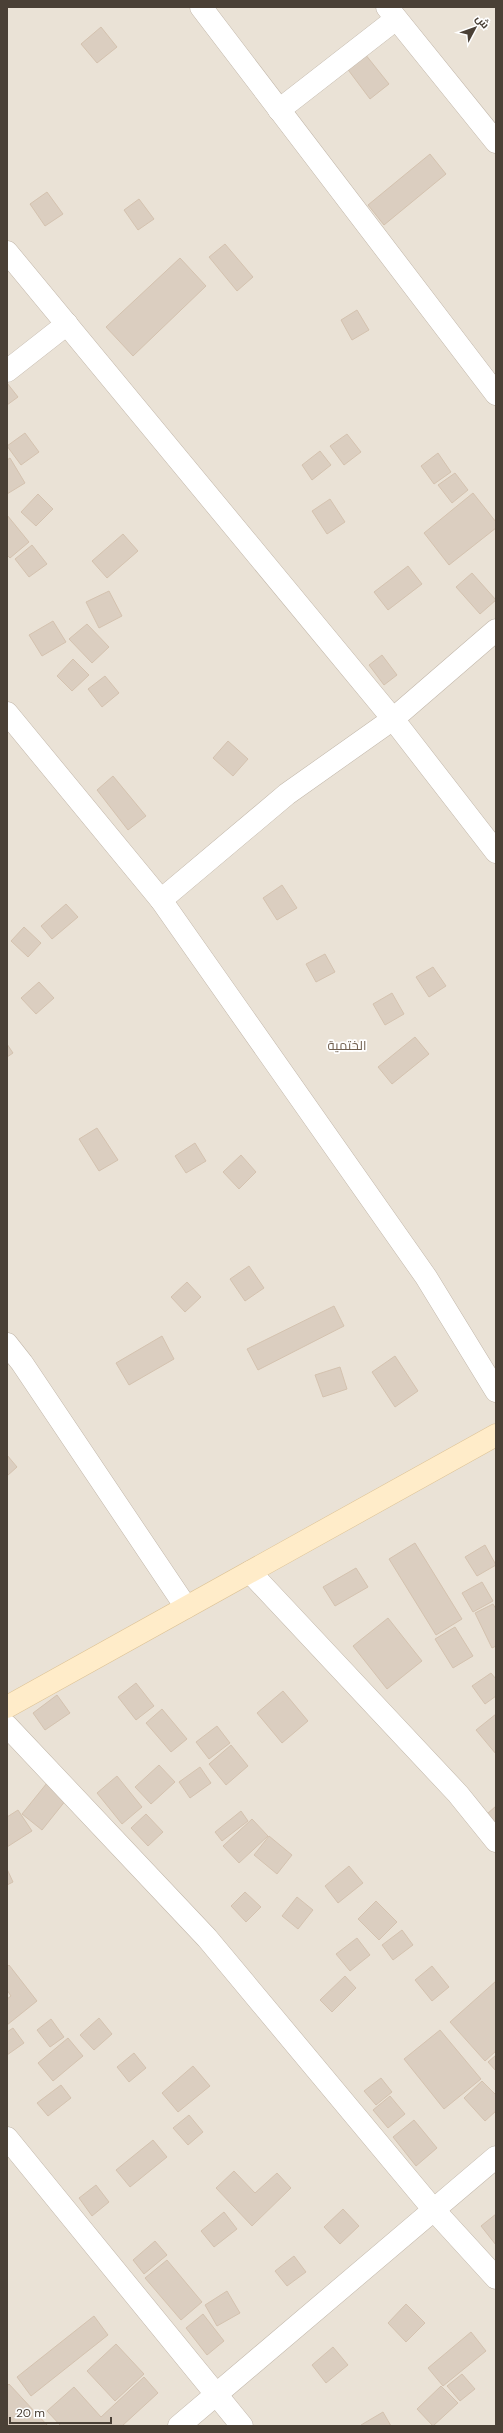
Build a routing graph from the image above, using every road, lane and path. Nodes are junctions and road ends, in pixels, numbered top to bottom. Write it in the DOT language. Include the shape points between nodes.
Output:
graph roads {
  1 [pos="201,7"];
  2 [pos="391,13"];
  3 [pos="279,110"];
  4 [pos="496,142"];
  5 [pos="7,252"];
  6 [pos="67,324"];
  7 [pos="7,371"];
  8 [pos="496,394"];
  9 [pos="496,630"];
  10 [pos="7,713"];
  11 [pos="393,719"];
  12 [pos="496,852"];
  13 [pos="161,900"];
  14 [pos="7,1344"];
  15 [pos="496,1391"];
  16 [pos="496,1435"];
  17 [pos="250,1572"];
  18 [pos="186,1607"];
  19 [pos="7,1707"];
  20 [pos="7,1726"];
  21 [pos="496,1840"];
  22 [pos="7,2138"];
  23 [pos="496,2157"];
  24 [pos="434,2209"];
  25 [pos="496,2278"];
  26 [pos="215,2395"];
  27 [pos="179,2426"];
  28 [pos="242,2426"];
  1 -- 3 [label="street"];
  2 -- 3 [label="street"];
  2 -- 4 [label="street"];
  3 -- 8 [label="street"];
  5 -- 6 [label="street"];
  6 -- 7 [label="street"];
  6 -- 11 [label="street"];
  9 -- 11 [label="street"];
  10 -- 13 [label="street"];
  11 -- 12 [label="street"];
  11 -- 13 [label="street" via="287,794"];
  13 -- 15 [label="street" via="426,1277"];
  14 -- 18 [label="street"];
  16 -- 17 [label="street"];
  17 -- 18 [label="street"];
  17 -- 21 [label="street" via="458,1794"];
  18 -- 19 [label="street"];
  20 -- 24 [label="street" via="206,1938"];
  22 -- 26 [label="street"];
  23 -- 24 [label="street"];
  24 -- 25 [label="street"];
  24 -- 26 [label="street"];
  26 -- 27 [label="street"];
  26 -- 28 [label="street"];
}
